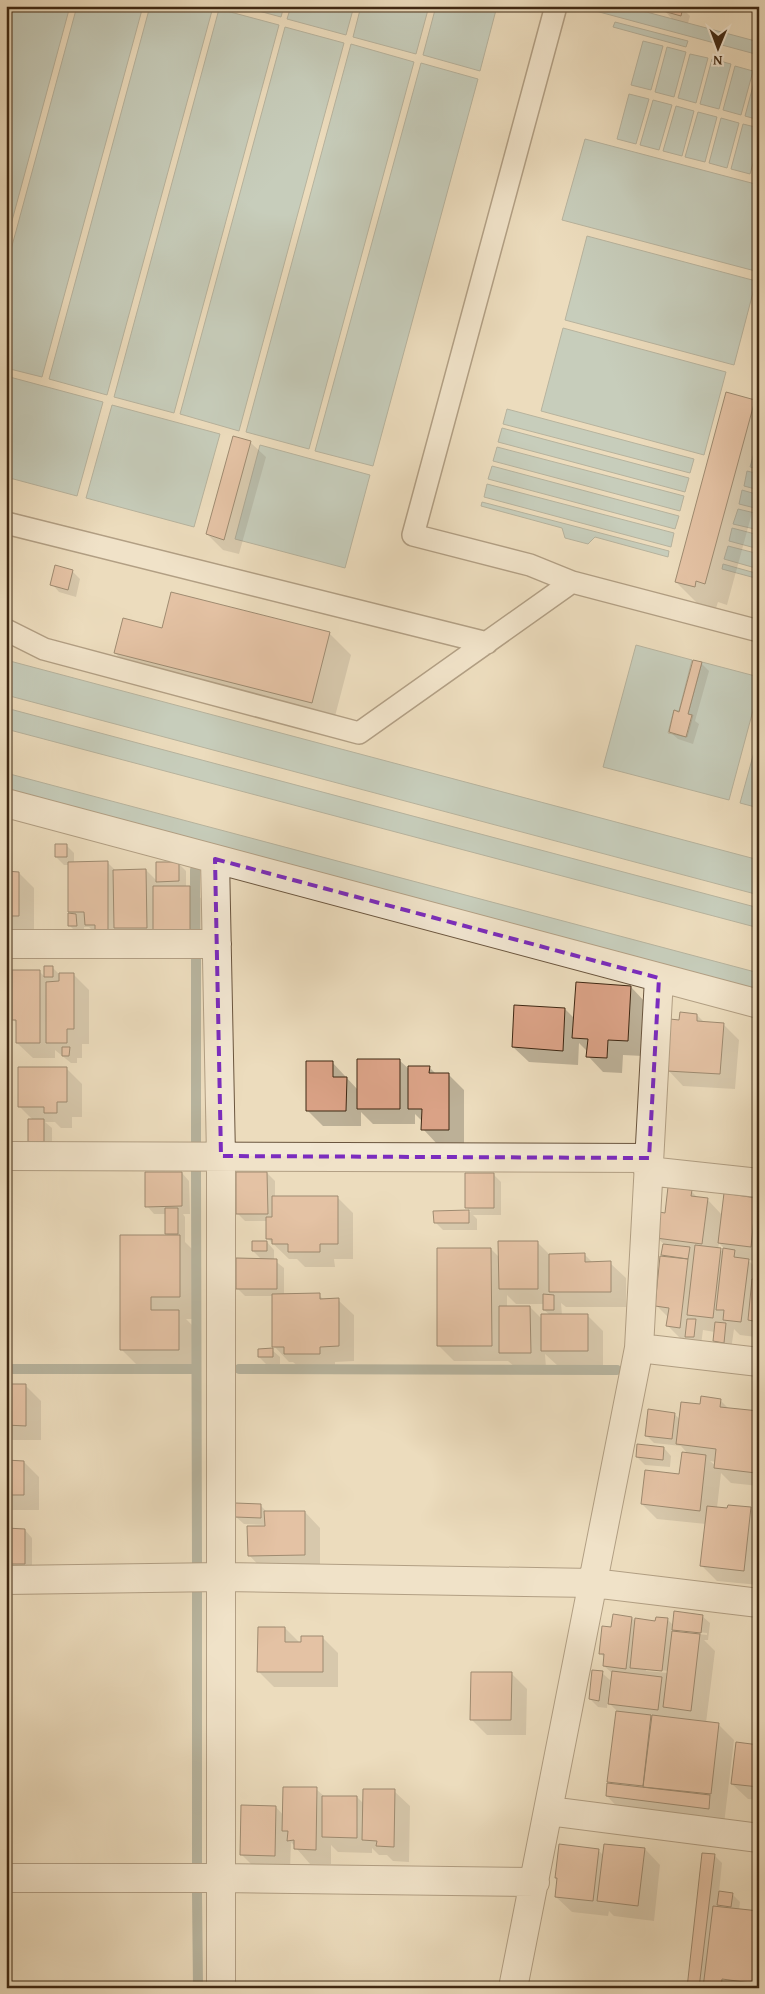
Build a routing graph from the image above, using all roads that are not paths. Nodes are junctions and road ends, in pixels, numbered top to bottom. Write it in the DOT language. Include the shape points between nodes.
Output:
graph roads {
  1 [pos="556,6"];
  2 [pos="6,523"];
  3 [pos="572,582"];
  4 [pos="6,630"];
  5 [pos="759,631"];
  6 [pos="487,643"];
  7 [pos="6,803"];
  8 [pos="215,859"];
  9 [pos="6,944"];
  10 [pos="217,944"];
  11 [pos="659,978"];
  12 [pos="759,1004"];
  13 [pos="6,1156"];
  14 [pos="221,1156"];
  15 [pos="649,1165"];
  16 [pos="759,1183"];
  17 [pos="639,1348"];
  18 [pos="759,1362"];
  19 [pos="222,1577"];
  20 [pos="6,1580"];
  21 [pos="593,1583"];
  22 [pos="759,1603"];
  23 [pos="549,1811"];
  24 [pos="759,1838"];
  25 [pos="6,1878"];
  26 [pos="221,1878"];
  27 [pos="535,1882"];
  28 [pos="222,1988"];
  29 [pos="513,1988"];
  1 -- 3 [label="lane" via="413,535 530,565"];
  2 -- 6 [label="lane"];
  3 -- 5 [label="lane"];
  3 -- 6 [label="lane"];
  4 -- 6 [label="lane" via="44,649 359,732"];
  7 -- 8 [label="street"];
  8 -- 10 [label="street"];
  8 -- 11 [label="street"];
  9 -- 10 [label="street"];
  10 -- 14 [label="street"];
  11 -- 12 [label="street"];
  11 -- 15 [label="street"];
  13 -- 14 [label="street"];
  14 -- 15 [label="street"];
  14 -- 19 [label="street"];
  15 -- 16 [label="street"];
  15 -- 17 [label="street"];
  17 -- 18 [label="street"];
  17 -- 21 [label="street"];
  19 -- 20 [label="street"];
  19 -- 21 [label="street"];
  19 -- 26 [label="street"];
  21 -- 22 [label="street"];
  21 -- 23 [label="street"];
  23 -- 24 [label="street"];
  23 -- 27 [label="street"];
  25 -- 26 [label="street"];
  26 -- 27 [label="street"];
  26 -- 28 [label="street"];
  27 -- 29 [label="street"];
}
